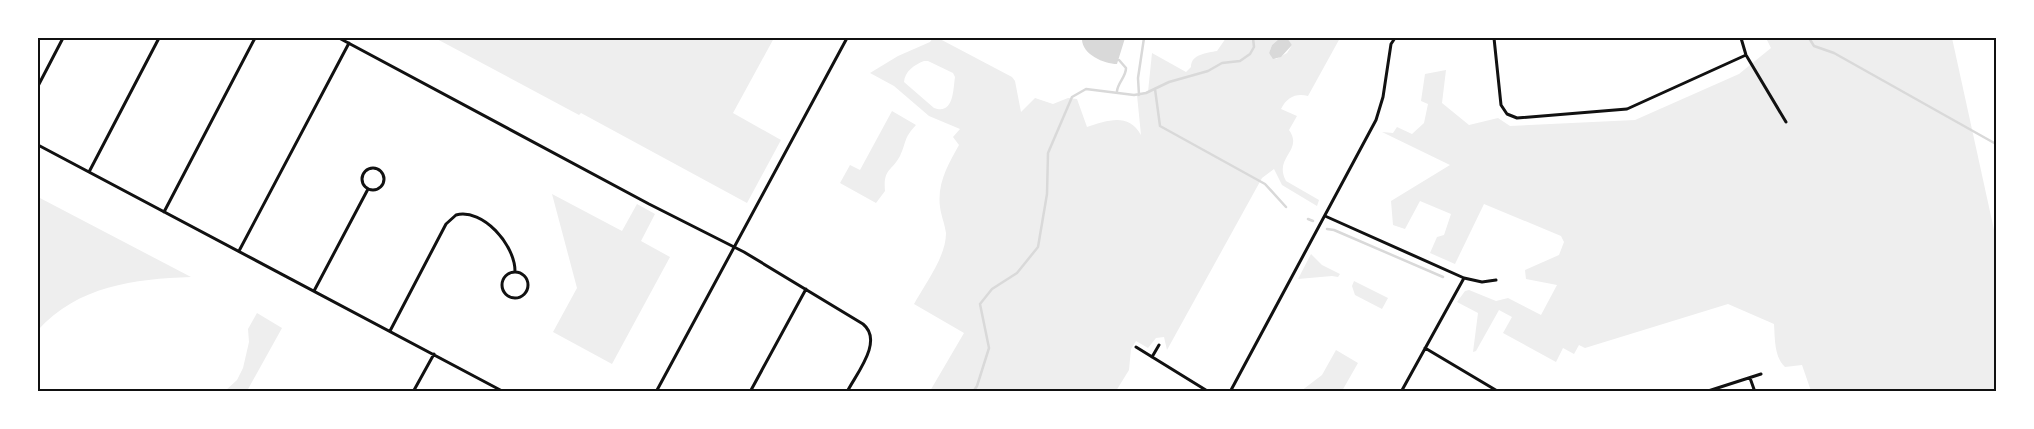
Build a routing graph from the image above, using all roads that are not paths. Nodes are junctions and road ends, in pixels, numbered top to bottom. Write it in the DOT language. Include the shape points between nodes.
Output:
graph roads {
  1 [pos="63,38"];
  2 [pos="160,38"];
  3 [pos="255,38"];
  4 [pos="339,38"];
  5 [pos="847,38"];
  6 [pos="1395,38"];
  7 [pos="1494,38"];
  8 [pos="1741,38"];
  9 [pos="349,43"];
  10 [pos="1746,55"];
  11 [pos="38,86"];
  12 [pos="1786,122"];
  13 [pos="38,145"];
  14 [pos="89,172"];
  15 [pos="368,189"];
  16 [pos="164,212"];
  17 [pos="1325,216"];
  18 [pos="733,247"];
  19 [pos="240,251"];
  20 [pos="515,271"];
  21 [pos="1464,278"];
  22 [pos="1496,280"];
  23 [pos="806,289"];
  24 [pos="314,291"];
  25 [pos="390,331"];
  26 [pos="1159,345"];
  27 [pos="1136,346"];
  28 [pos="1425,348"];
  29 [pos="434,354"];
  30 [pos="1152,357"];
  31 [pos="1761,374"];
  32 [pos="1750,378"];
  33 [pos="413,392"];
  34 [pos="504,392"];
  35 [pos="656,392"];
  36 [pos="750,392"];
  37 [pos="847,392"];
  38 [pos="1208,392"];
  39 [pos="1230,392"];
  40 [pos="1401,392"];
  41 [pos="1499,392"];
  42 [pos="1705,392"];
  43 [pos="1755,392"];
  1 -- 11 [label="street"];
  2 -- 14 [label="street"];
  3 -- 16 [label="street"];
  4 -- 9 [label="street"];
  5 -- 18 [label="street"];
  6 -- 17 [label="street" via="1391,44 1376,120"];
  7 -- 10 [label="street" via="1501,105 1507,114 1517,118 1628,109"];
  8 -- 10 [label="street"];
  9 -- 18 [label="street"];
  9 -- 19 [label="street"];
  10 -- 12 [label="street"];
  13 -- 14 [label="street"];
  14 -- 16 [label="street"];
  15 -- 15 [label="street" via="378,190 382,186 384,176 378,169 372,168 364,173 362,182"];
  15 -- 24 [label="street"];
  16 -- 19 [label="street"];
  17 -- 21 [label="street"];
  17 -- 39 [label="street"];
  18 -- 23 [label="street"];
  18 -- 35 [label="street"];
  19 -- 24 [label="street"];
  20 -- 20 [label="street" via="507,274 501,285 508,296 516,298 524,294 528,286 526,278"];
  20 -- 25 [label="street" via="513,258 498,231 470,215 456,215 446,224"];
  21 -- 22 [label="street" via="1475,282"];
  21 -- 28 [label="street"];
  23 -- 36 [label="street"];
  23 -- 37 [label="street" via="863,324 871,335 868,352"];
  24 -- 25 [label="street"];
  25 -- 29 [label="street"];
  26 -- 30 [label="street"];
  27 -- 30 [label="street"];
  28 -- 40 [label="street"];
  28 -- 41 [label="street"];
  29 -- 33 [label="street"];
  29 -- 34 [label="street"];
  30 -- 38 [label="street"];
  31 -- 32 [label="street"];
  32 -- 42 [label="street"];
  32 -- 43 [label="street"];
}
